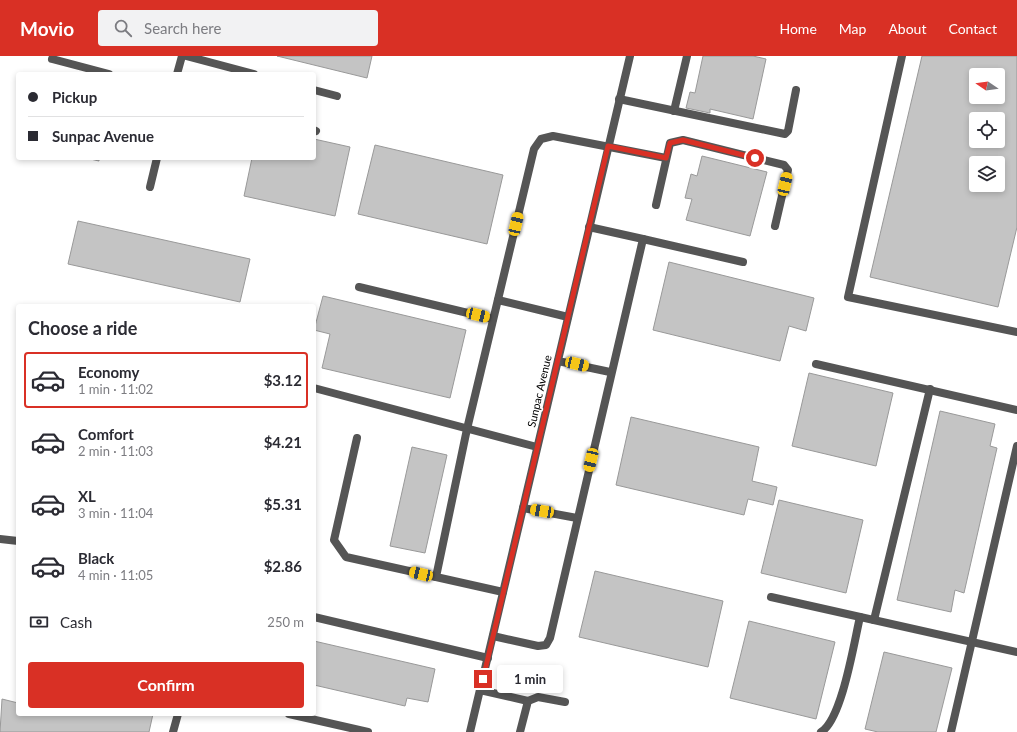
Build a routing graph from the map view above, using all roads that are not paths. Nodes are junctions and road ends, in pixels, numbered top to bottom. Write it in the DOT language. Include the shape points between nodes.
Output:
graph roads {
  1 [pos="182,56"];
  2 [pos="186,56"];
  3 [pos="630,56"];
  4 [pos="687,56"];
  5 [pos="902,56"];
  6 [pos="52,59"];
  7 [pos="101,72"];
  8 [pos="178,72"];
  9 [pos="246,72"];
  10 [pos="796,90"];
  11 [pos="316,91"];
  12 [pos="337,96"];
  13 [pos="620,99"];
  14 [pos="674,111"];
  15 [pos="608,146"];
  16 [pos="666,158"];
  17 [pos="157,160"];
  18 [pos="150,187"];
  19 [pos="656,205"];
  20 [pos="775,226"];
  21 [pos="589,227"];
  22 [pos="643,239"];
  23 [pos="743,262"];
  24 [pos="359,287"];
  25 [pos="498,300"];
  26 [pos="568,317"];
  27 [pos="493,319"];
  28 [pos="1017,332"];
  29 [pos="558,361"];
  30 [pos="816,364"];
  31 [pos="610,372"];
  32 [pos="316,389"];
  33 [pos="930,389"];
  34 [pos="1017,410"];
  35 [pos="467,429"];
  36 [pos="357,438"];
  37 [pos="1017,446"];
  38 [pos="537,447"];
  39 [pos="523,508"];
  40 [pos="578,518"];
  41 [pos="0,539"];
  42 [pos="16,541"];
  43 [pos="436,577"];
  44 [pos="503,592"];
  45 [pos="771,597"];
  46 [pos="316,617"];
  47 [pos="860,617"];
  48 [pos="874,620"];
  49 [pos="493,636"];
  50 [pos="972,642"];
  51 [pos="1017,652"];
  52 [pos="488,658"];
  53 [pos="480,690"];
  54 [pos="528,701"];
  55 [pos="565,702"];
  56 [pos="177,716"];
  57 [pos="298,716"];
  58 [pos="173,732"];
  59 [pos="368,732"];
  60 [pos="470,732"];
  61 [pos="520,732"];
  62 [pos="821,732"];
  63 [pos="951,732"];
  1 -- 8 [label="street"];
  2 -- 9 [label="street"];
  3 -- 13 [label="street, Sunpac Avenue"];
  4 -- 14 [label="street"];
  5 -- 28 [label="street" via="848,298"];
  6 -- 7 [label="street"];
  10 -- 14 [label="street" via="788,132 785,134"];
  11 -- 12 [label="street"];
  13 -- 14 [label="street"];
  13 -- 15 [label="street, Sunpac Avenue"];
  15 -- 16 [label="street"];
  15 -- 21 [label="street, Sunpac Avenue"];
  15 -- 25 [label="street" via="553,136 541,139 534,148"];
  16 -- 19 [label="street"];
  16 -- 20 [label="street" via="670,143 683,140 784,165 788,170"];
  17 -- 18 [label="street"];
  21 -- 22 [label="street"];
  21 -- 26 [label="street, Sunpac Avenue"];
  22 -- 23 [label="street"];
  22 -- 31 [label="street"];
  24 -- 27 [label="street"];
  25 -- 26 [label="street"];
  25 -- 27 [label="street"];
  26 -- 29 [label="street, Sunpac Avenue"];
  27 -- 35 [label="street"];
  29 -- 31 [label="street"];
  29 -- 38 [label="street, Sunpac Avenue"];
  30 -- 33 [label="street"];
  31 -- 40 [label="street"];
  32 -- 35 [label="street"];
  33 -- 34 [label="street"];
  33 -- 48 [label="street"];
  35 -- 38 [label="street"];
  35 -- 43 [label="street"];
  36 -- 43 [label="street" via="334,540 346,557"];
  37 -- 50 [label="street"];
  38 -- 39 [label="street, Sunpac Avenue"];
  39 -- 40 [label="street"];
  39 -- 44 [label="street, Sunpac Avenue"];
  40 -- 49 [label="street" via="550,638 546,645 538,646"];
  41 -- 42 [label="street"];
  43 -- 44 [label="street"];
  44 -- 49 [label="street, Sunpac Avenue"];
  45 -- 47 [label="street"];
  46 -- 52 [label="street"];
  47 -- 48 [label="street"];
  47 -- 62 [label="street" via="840,704 833,720"];
  48 -- 50 [label="street"];
  49 -- 52 [label="street, Sunpac Avenue"];
  50 -- 51 [label="street"];
  50 -- 63 [label="street"];
  52 -- 53 [label="street, Sunpac Avenue"];
  53 -- 54 [label="street"];
  53 -- 60 [label="street, Sunpac Avenue"];
  54 -- 55 [label="street" via="538,697"];
  54 -- 61 [label="street"];
  56 -- 58 [label="street"];
  57 -- 59 [label="street"];
}
